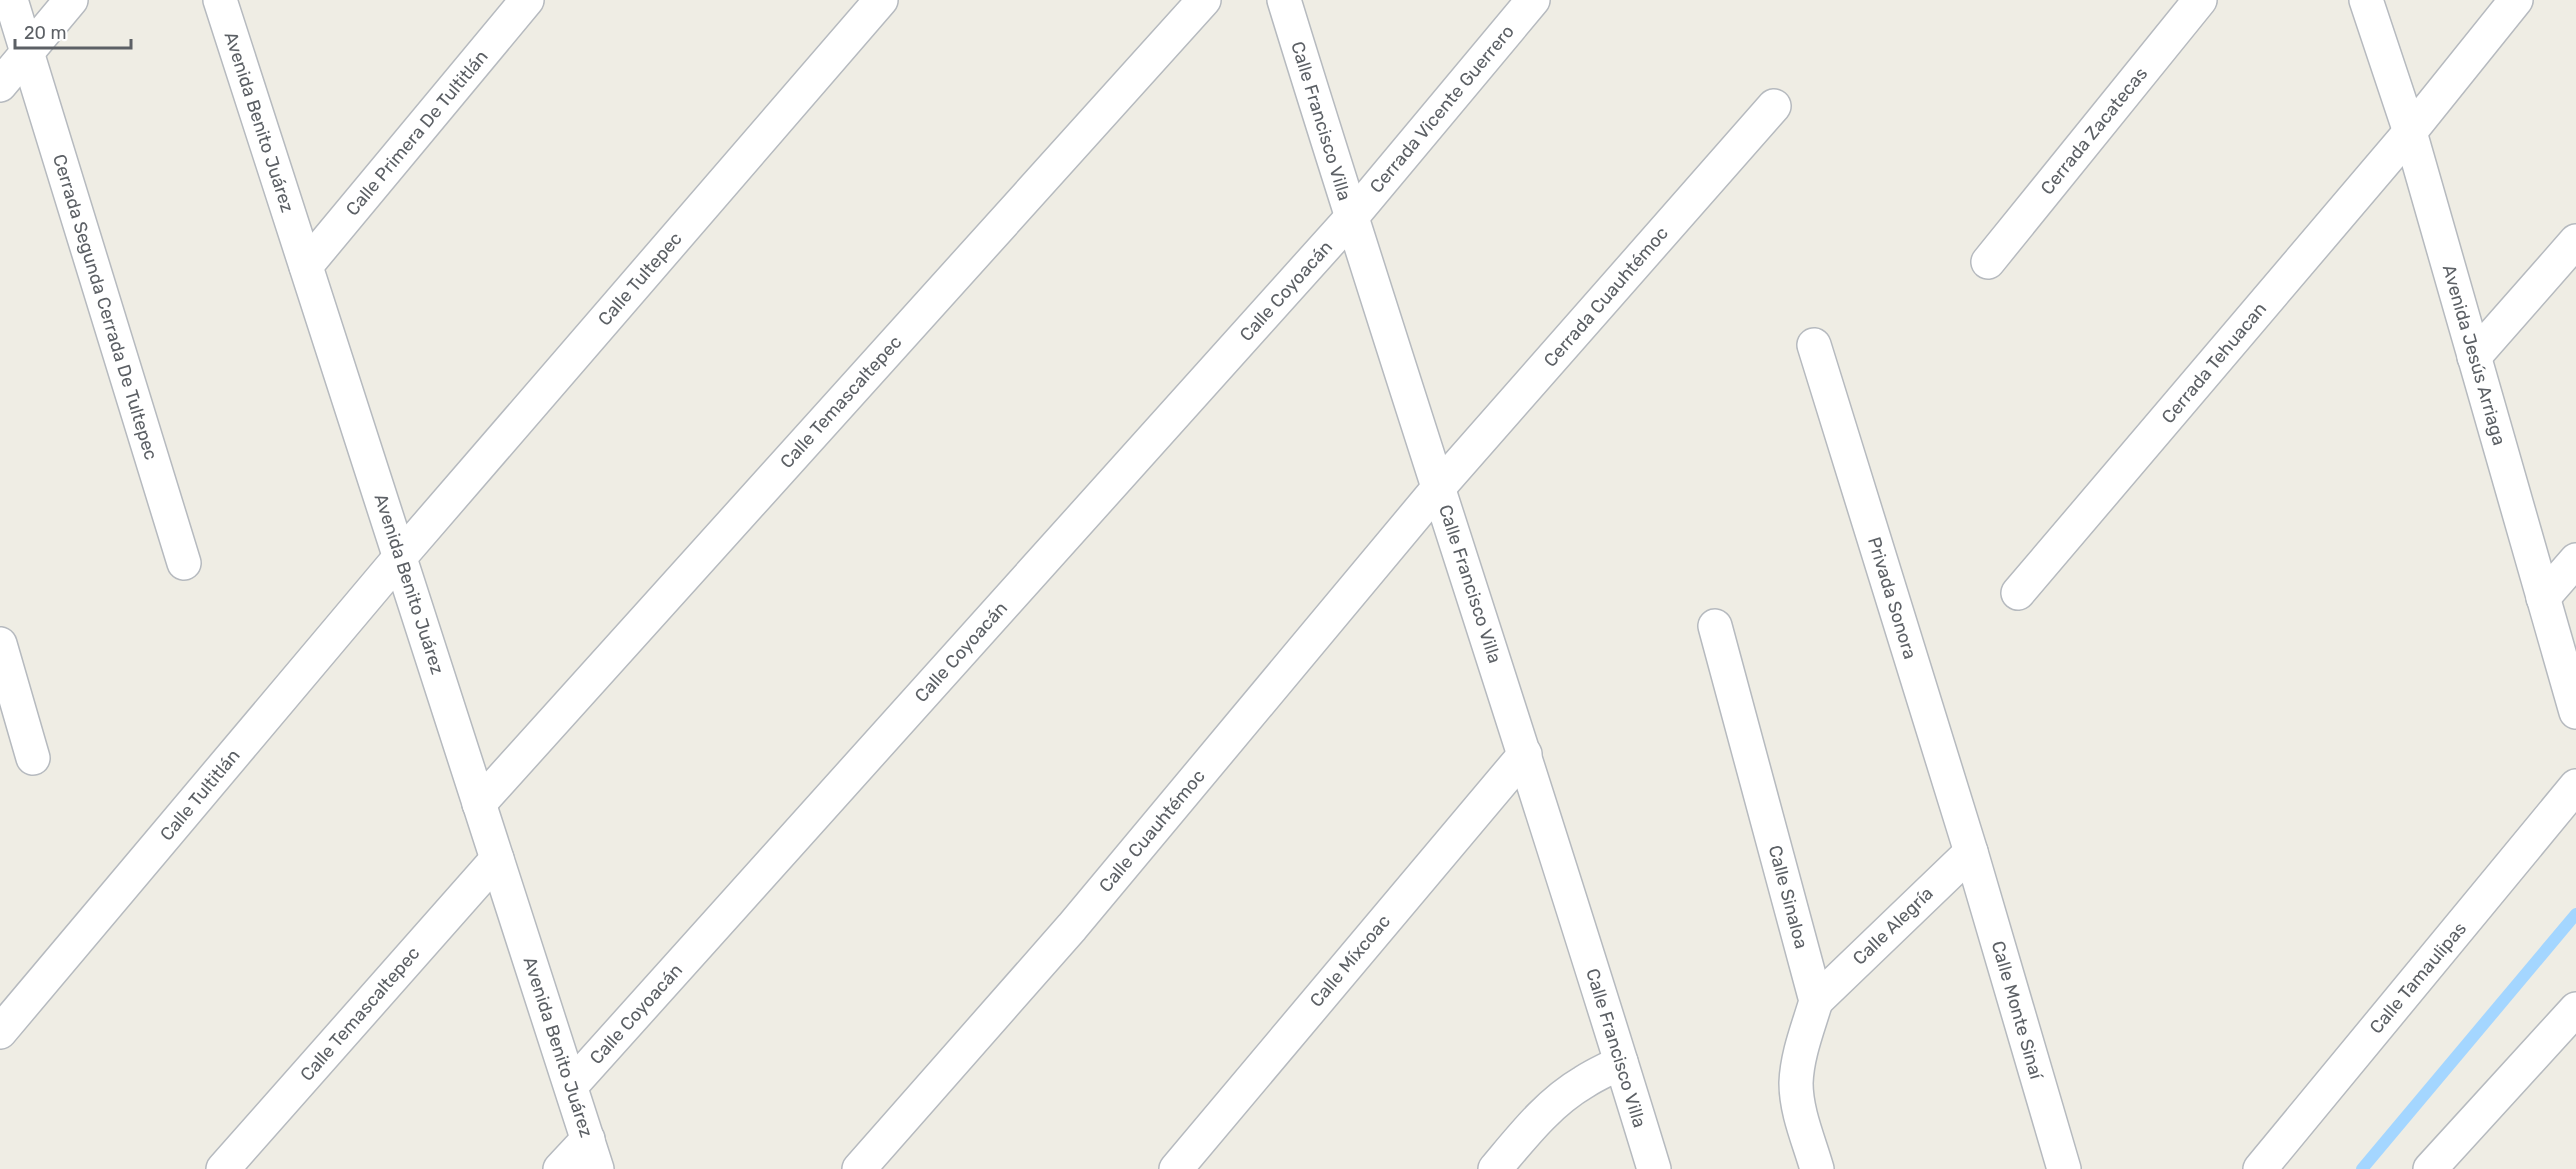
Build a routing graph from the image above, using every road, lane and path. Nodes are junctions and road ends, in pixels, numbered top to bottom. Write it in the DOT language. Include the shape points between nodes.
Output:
graph roads {
  1 [pos="11,0"];
  2 [pos="71,0"];
  3 [pos="220,0"];
  4 [pos="527,0"];
  5 [pos="881,0"];
  6 [pos="1204,0"];
  7 [pos="1284,0"];
  8 [pos="1533,0"];
  9 [pos="2200,0"];
  10 [pos="2366,0"];
  11 [pos="2516,0"];
  12 [pos="27,52"];
  13 [pos="0,85"];
  14 [pos="1774,106"];
  15 [pos="2410,132"];
  16 [pos="1351,218"];
  17 [pos="2576,241"];
  18 [pos="1988,262"];
  19 [pos="306,266"];
  20 [pos="1814,345"];
  21 [pos="2474,357"];
  22 [pos="1439,487"];
  23 [pos="400,557"];
  24 [pos="2576,560"];
  25 [pos="184,563"];
  26 [pos="2018,593"];
  27 [pos="2543,598"];
  28 [pos="1715,626"];
  29 [pos="0,644"];
  30 [pos="2576,712"];
  31 [pos="1525,754"];
  32 [pos="33,758"];
  33 [pos="2576,786"];
  34 [pos="479,804"];
  35 [pos="1971,852"];
  36 [pos="497,859"];
  37 [pos="1816,1001"];
  38 [pos="2576,1009"];
  39 [pos="0,1032"];
  40 [pos="1622,1062"];
  41 [pos="571,1086"];
  42 [pos="592,1154"];
  43 [pos="223,1169"];
  44 [pos="560,1169"];
  45 [pos="859,1169"];
  46 [pos="1176,1169"];
  47 [pos="1495,1169"];
  48 [pos="1654,1169"];
  49 [pos="1817,1169"];
  50 [pos="2064,1169"];
  51 [pos="2260,1169"];
  52 [pos="2430,1169"];
  1 -- 12 [label="street, Cerrada Segunda Cerrada De Tultepec"];
  2 -- 12 [label="street"];
  3 -- 19 [label="street, Avenida Benito Juárez"];
  4 -- 19 [label="street, Calle Primera De Tultitlán"];
  5 -- 23 [label="street, Calle Tultepec"];
  6 -- 34 [label="street, Calle Temascaltepec"];
  7 -- 16 [label="street, Calle Francisco Villa"];
  8 -- 16 [label="street, Cerrada Vicente Guerrero"];
  9 -- 18 [label="street, Cerrada Zacatecas"];
  10 -- 15 [label="street, Avenida Jesús Arriaga"];
  11 -- 15 [label="street, Cerrada Tehuacan"];
  12 -- 13 [label="street"];
  12 -- 25 [label="street, Cerrada Segunda Cerrada De Tultepec"];
  14 -- 22 [label="street, Cerrada Cuauhtémoc"];
  15 -- 21 [label="street, Avenida Jesús Arriaga"];
  15 -- 26 [label="street, Cerrada Tehuacan"];
  16 -- 22 [label="street, Calle Francisco Villa"];
  16 -- 41 [label="street, Calle Coyoacán"];
  17 -- 21 [label="street"];
  19 -- 23 [label="street, Avenida Benito Juárez"];
  20 -- 35 [label="street, Privada Sonora"];
  21 -- 27 [label="street, Avenida Jesús Arriaga"];
  22 -- 31 [label="street, Calle Francisco Villa"];
  22 -- 45 [label="street, Calle Cuauhtémoc" via="1072,927"];
  23 -- 34 [label="street, Avenida Benito Juárez"];
  23 -- 39 [label="street, Calle Tultitlán"];
  24 -- 27 [label="street"];
  27 -- 30 [label="street, Avenida Jesús Arriaga"];
  28 -- 37 [label="street, Calle Sinaloa"];
  29 -- 32 [label="street"];
  31 -- 40 [label="street, Calle Francisco Villa"];
  31 -- 46 [label="street, Calle Míxcoac"];
  33 -- 51 [label="street, Calle Tamaulipas"];
  34 -- 36 [label="street, Avenida Benito Juárez"];
  35 -- 37 [label="street, Calle Alegría"];
  35 -- 50 [label="street, Calle Monte Sinaí"];
  36 -- 41 [label="street, Avenida Benito Juárez"];
  36 -- 43 [label="street, Calle Temascaltepec"];
  37 -- 49 [label="street" via="1796,1083 1799,1110"];
  38 -- 52 [label="street"];
  40 -- 47 [label="street" via="1583,1082 1556,1102"];
  40 -- 48 [label="street, Calle Francisco Villa"];
  41 -- 42 [label="street, Avenida Benito Juárez"];
  42 -- 44 [label="street"];
}
